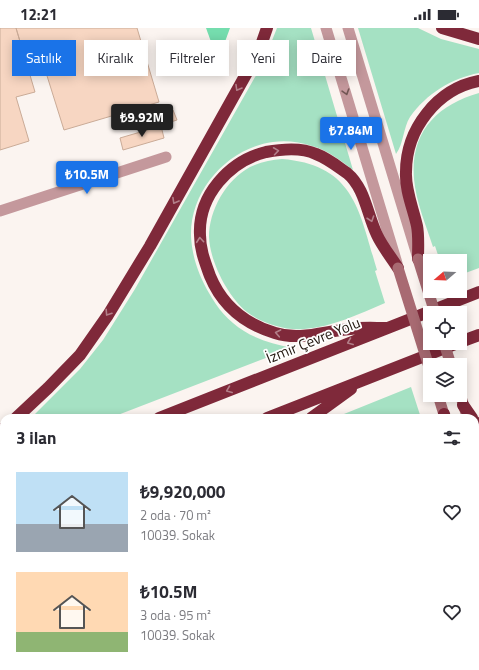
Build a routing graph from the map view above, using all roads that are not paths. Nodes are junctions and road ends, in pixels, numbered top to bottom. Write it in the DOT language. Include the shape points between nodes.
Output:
graph roads {
  1 [pos="267,28"];
  2 [pos="326,28"];
  3 [pos="348,28"];
  4 [pos="442,28"];
  5 [pos="479,39"];
  6 [pos="479,81"];
  7 [pos="166,157"];
  8 [pos="0,211"];
  9 [pos="418,259"];
  10 [pos="398,268"];
  11 [pos="479,292"];
  12 [pos="433,306"];
  13 [pos="386,328"];
  14 [pos="479,335"];
  15 [pos="467,340"];
  16 [pos="441,350"];
  17 [pos="426,358"];
  18 [pos="367,378"];
  19 [pos="440,402"];
  20 [pos="463,402"];
  21 [pos="463,402"];
  22 [pos="20,414"];
  23 [pos="169,414"];
  24 [pos="277,414"];
  25 [pos="317,414"];
  26 [pos="444,414"];
  27 [pos="466,414"];
  28 [pos="470,414"];
  1 -- 22 [label="highway, one-way" via="259,51 150,246 108,315 80,355"];
  2 -- 10 [label="street, one-way"];
  3 -- 9 [label="street"];
  4 -- 5 [label="highway"];
  6 -- 9 [label="highway" via="451,92 438,101 414,131 406,172 417,228"];
  7 -- 8 [label="street"];
  9 -- 12 [label="main road, bridge"];
  13 -- 10 [label="highway, one-way" via="349,328 303,336 276,334 244,320 226,304 214,285 201,249 202,215 208,198 220,179 240,162 277,150 296,149 315,153 348,175 358,187 377,236"];
  10 -- 17 [label="main road, bridge"];
  11 -- 13 [label="highway, İzmir Çevre Yolu"];
  13 -- 23 [label="highway, İzmir Çevre Yolu, one-way"];
  14 -- 15 [label="highway"];
  16 -- 18 [label="highway"];
  18 -- 24 [label="highway"];
  18 -- 25 [label="highway"];
  19 -- 26 [label="main road"];
  20 -- 27 [label="main road"];
  21 -- 28 [label="highway"];
}
